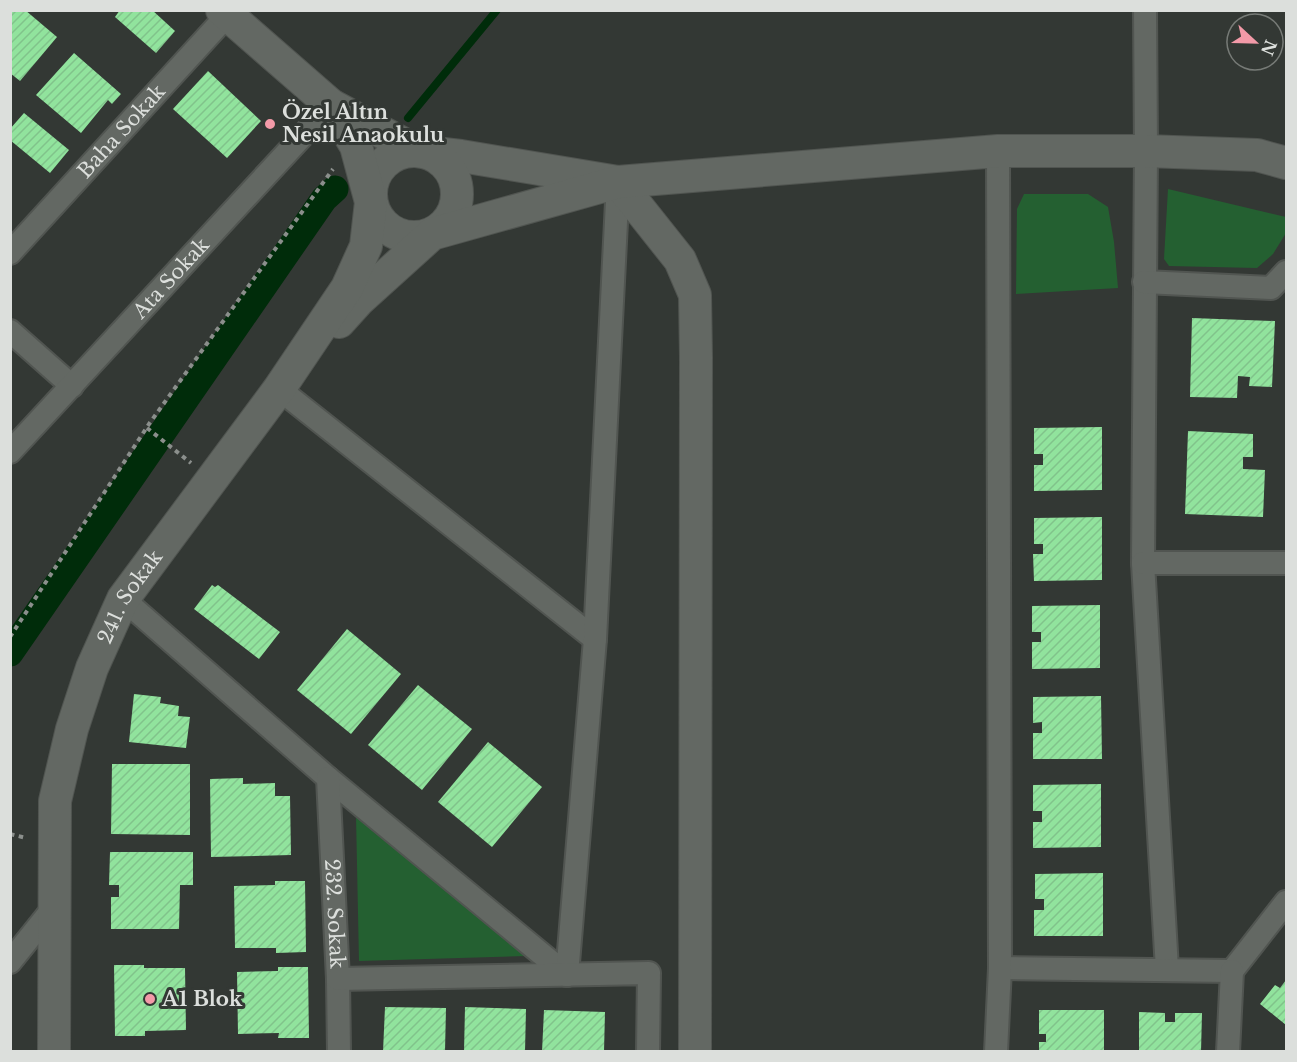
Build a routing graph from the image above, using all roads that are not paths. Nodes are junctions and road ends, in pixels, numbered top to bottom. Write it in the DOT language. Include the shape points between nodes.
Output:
graph roads {
  1 [pos="1145,10"];
  2 [pos="227,12"];
  3 [pos="331,105"];
  4 [pos="417,151"];
  5 [pos="998,151"];
  6 [pos="1146,151"];
  7 [pos="1287,163"];
  8 [pos="618,182"];
  9 [pos="371,202"];
  10 [pos="432,234"];
  11 [pos="10,253"];
  12 [pos="1287,272"];
  13 [pos="1144,282"];
  14 [pos="10,331"];
  15 [pos="72,386"];
  16 [pos="279,389"];
  17 [pos="10,452"];
  18 [pos="1143,563"];
  19 [pos="1287,563"];
  20 [pos="123,599"];
  21 [pos="595,639"];
  22 [pos="328,778"];
  23 [pos="1287,902"];
  24 [pos="55,906"];
  25 [pos="10,962"];
  26 [pos="1000,968"];
  27 [pos="1167,969"];
  28 [pos="1232,971"];
  29 [pos="567,975"];
  30 [pos="338,979"];
  31 [pos="54,1052"];
  32 [pos="339,1052"];
  33 [pos="648,1052"];
  34 [pos="695,1052"];
  35 [pos="996,1052"];
  36 [pos="1228,1052"];
  1 -- 6 [label="street"];
  2 -- 3 [label="main road"];
  2 -- 11 [label="street, Baha Sokak"];
  3 -- 4 [label="main road"];
  3 -- 9 [label="main road" via="356,146"];
  3 -- 15 [label="street, Ata Sokak"];
  4 -- 8 [label="main road"];
  4 -- 9 [label="main road" via="404,152 382,165 371,189"];
  4 -- 10 [label="main road" via="443,162 456,187 457,201 452,214"];
  5 -- 6 [label="main road"];
  5 -- 8 [label="main road"];
  5 -- 26 [label="street"];
  6 -- 7 [label="main road" via="1257,155"];
  6 -- 13 [label="street"];
  8 -- 10 [label="main road"];
  8 -- 21 [label="street"];
  8 -- 34 [label="main road" via="680,260 695,295"];
  9 -- 10 [label="main road" via="383,225 394,233 419,238"];
  9 -- 16 [label="main road, 241. Sokak" via="366,246 346,288"];
  10 -- 16 [label="main road" via="358,301"];
  12 -- 13 [label="street" via="1271,288"];
  13 -- 18 [label="street"];
  14 -- 15 [label="street"];
  15 -- 17 [label="street, Ata Sokak"];
  16 -- 20 [label="main road, 241. Sokak"];
  16 -- 21 [label="street"];
  18 -- 19 [label="street"];
  18 -- 27 [label="street"];
  20 -- 22 [label="street"];
  20 -- 24 [label="main road, 241. Sokak" via="92,668 55,801"];
  21 -- 29 [label="street"];
  22 -- 29 [label="street"];
  22 -- 30 [label="street, 232. Sokak"];
  23 -- 28 [label="street"];
  24 -- 25 [label="street"];
  24 -- 31 [label="main road, 241. Sokak"];
  26 -- 27 [label="street"];
  26 -- 35 [label="street"];
  27 -- 28 [label="street"];
  28 -- 36 [label="street"];
  29 -- 30 [label="street"];
  29 -- 33 [label="street" via="649,973"];
  30 -- 32 [label="street, 232. Sokak"];
}
